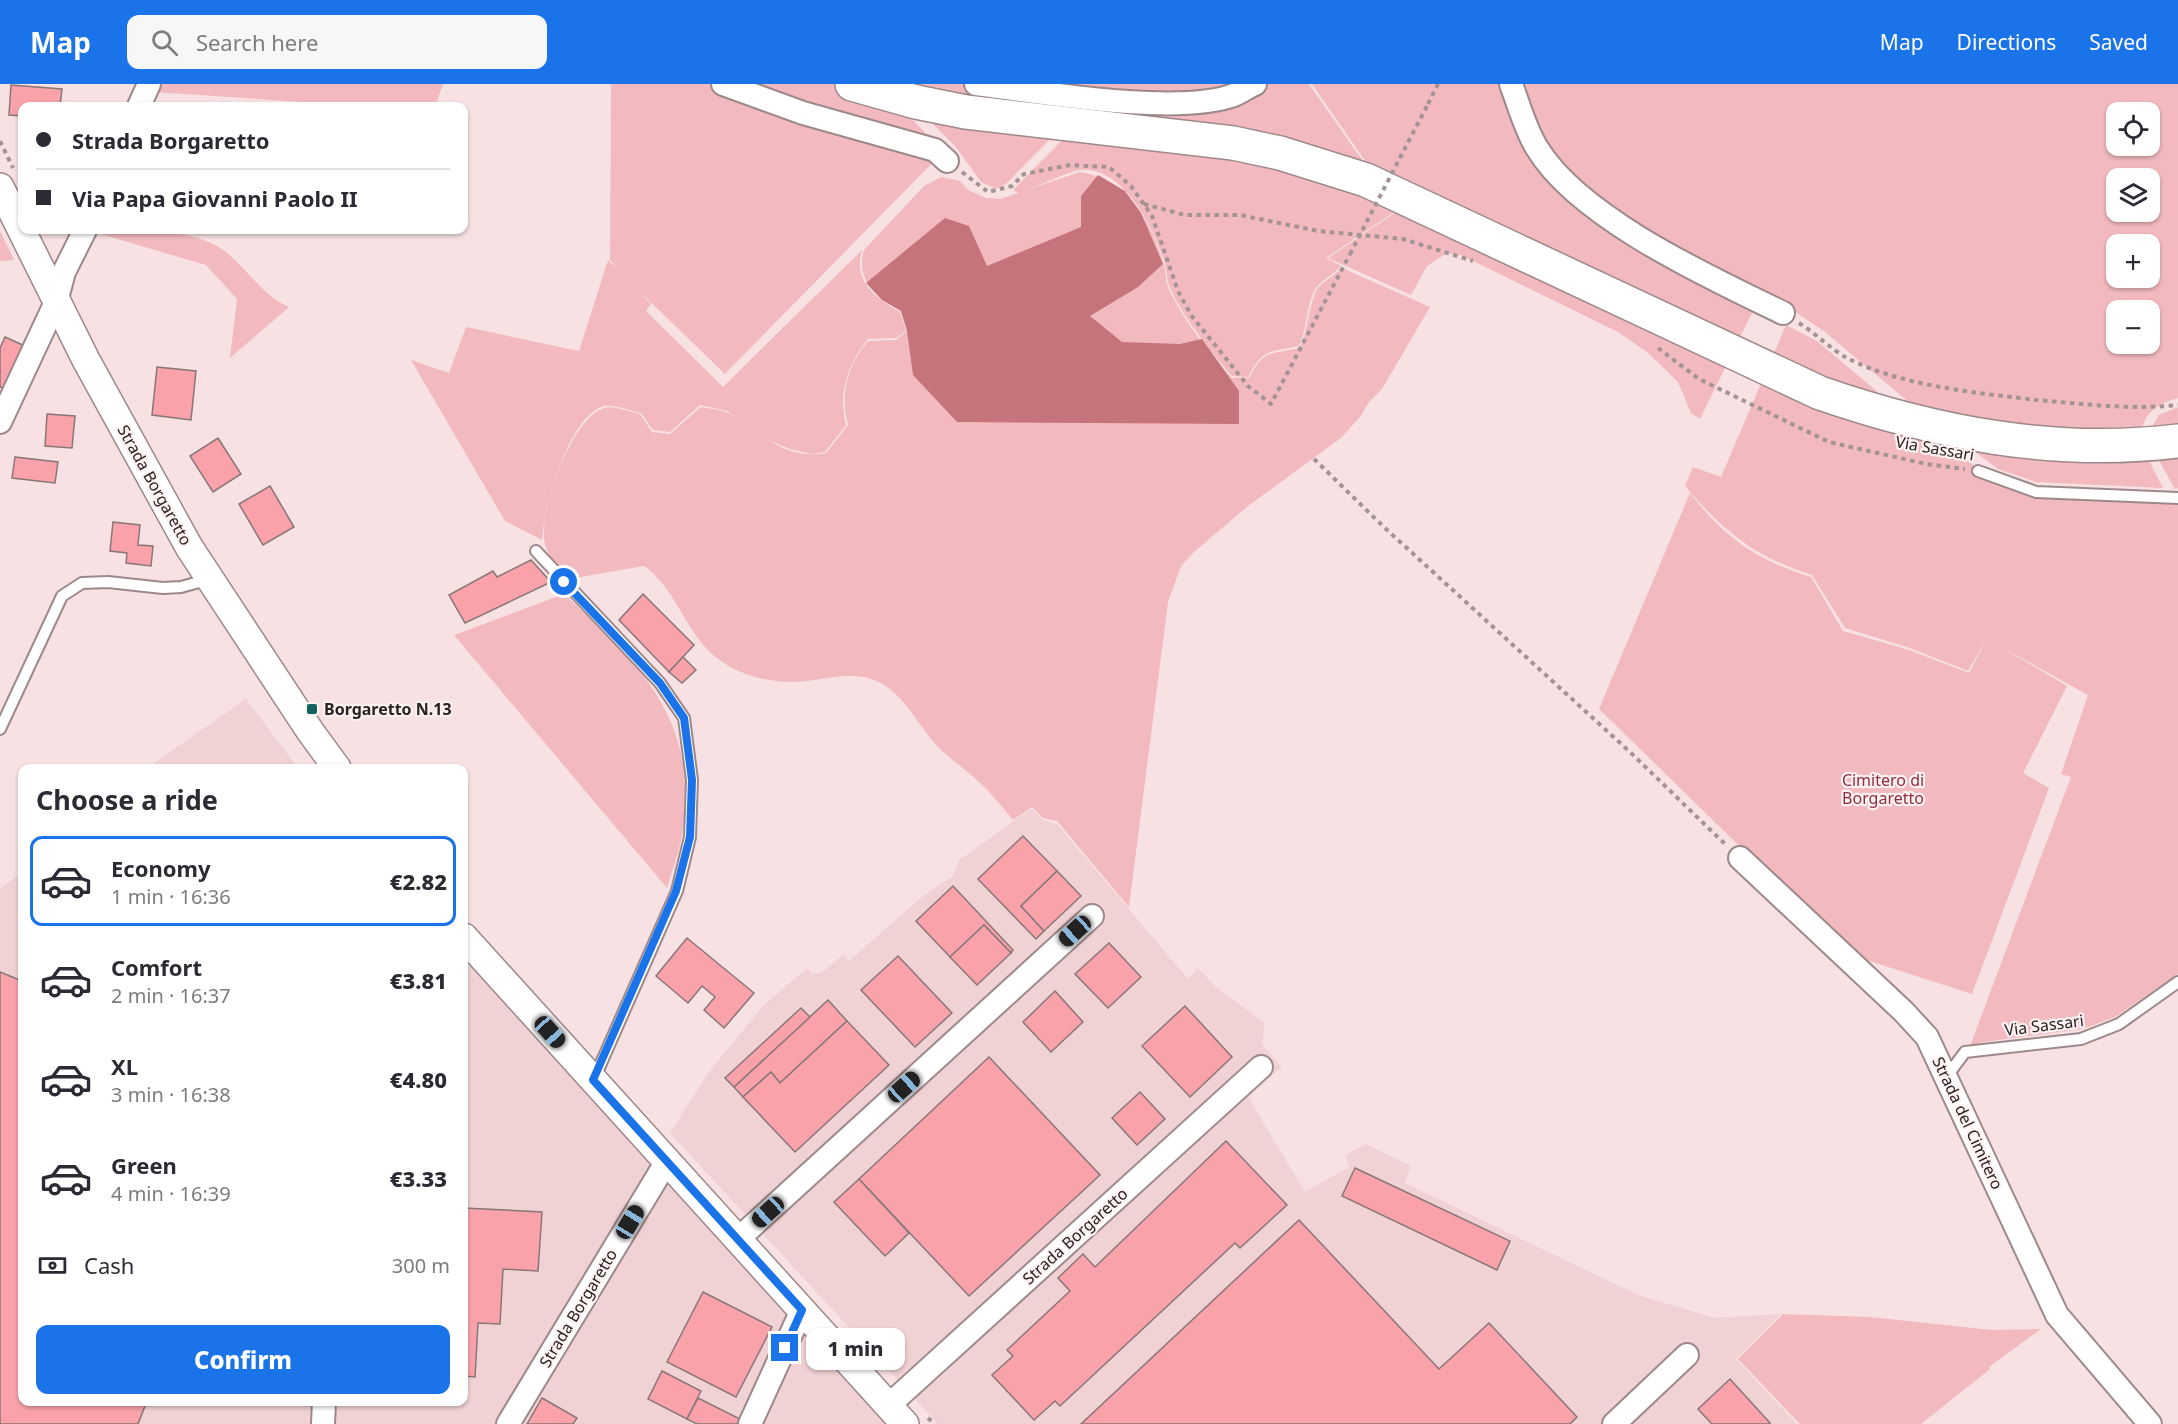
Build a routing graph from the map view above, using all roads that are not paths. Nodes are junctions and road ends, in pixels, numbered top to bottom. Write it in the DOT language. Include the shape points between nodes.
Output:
graph roads {
  1 [pos="149,84"];
  2 [pos="723,84"];
  3 [pos="852,84"];
  4 [pos="976,84"];
  5 [pos="1255,84"];
  6 [pos="1511,84"];
  7 [pos="142,102"];
  8 [pos="947,161"];
  9 [pos="0,187"];
  10 [pos="18,224"];
  11 [pos="23,234"];
  12 [pos="83,234"];
  13 [pos="56,302"];
  14 [pos="1783,313"];
  15 [pos="0,422"];
  16 [pos="2178,441"];
  17 [pos="1978,471"];
  18 [pos="2178,498"];
  19 [pos="536,551"];
  20 [pos="210,579"];
  21 [pos="0,729"];
  22 [pos="334,764"];
  23 [pos="1740,858"];
  24 [pos="1092,916"];
  25 [pos="468,941"];
  26 [pos="2178,982"];
  27 [pos="1261,1067"];
  28 [pos="1947,1076"];
  29 [pos="593,1080"];
  30 [pos="667,1161"];
  31 [pos="738,1239"];
  32 [pos="802,1310"];
  33 [pos="1687,1355"];
  34 [pos="324,1406"];
  35 [pos="897,1415"];
  36 [pos="323,1424"];
  37 [pos="508,1424"];
  38 [pos="750,1424"];
  39 [pos="1614,1424"];
  40 [pos="2150,1424"];
  1 -- 7 [label="street"];
  2 -- 8 [label="street" via="803,113 935,150"];
  3 -- 16 [label="main road" via="966,111 1224,141 1328,166 1366,180 1820,393 1878,413 1934,428 2058,445"];
  4 -- 5 [label="street" via="1030,92 1184,103 1233,95"];
  6 -- 14 [label="street" via="1536,147 1552,169 1590,202 1659,250"];
  9 -- 10 [label="street, Strada Borgaretto"];
  11 -- 13 [label="street, Strada Borgaretto"];
  12 -- 13 [label="street" via="64,272"];
  13 -- 15 [label="street"];
  13 -- 20 [label="street, Strada Borgaretto"];
  17 -- 18 [label="lane, Via Sassari" via="2036,492"];
  19 -- 29 [label="lane" via="660,683 684,718 692,780 690,837 676,891"];
  20 -- 21 [label="lane" via="163,588 82,583 62,596"];
  20 -- 22 [label="street, Strada Borgaretto"];
  23 -- 28 [label="street, Strada del Cimitero" via="1904,1012 1927,1037"];
  24 -- 31 [label="street"];
  25 -- 29 [label="street, Strada Borgaretto"];
  26 -- 28 [label="lane, Via Sassari" via="2119,1024 2081,1039 1965,1052"];
  27 -- 35 [label="street, Strada Borgaretto"];
  28 -- 40 [label="street, Strada del Cimitero" via="2057,1315"];
  29 -- 30 [label="street, Strada Borgaretto"];
  30 -- 31 [label="street, Strada Borgaretto"];
  30 -- 37 [label="street, Strada Borgaretto"];
  31 -- 32 [label="street, Strada Borgaretto"];
  32 -- 35 [label="street, Strada Borgaretto"];
  32 -- 38 [label="street"];
  33 -- 39 [label="street"];
  34 -- 36 [label="street"];
}
